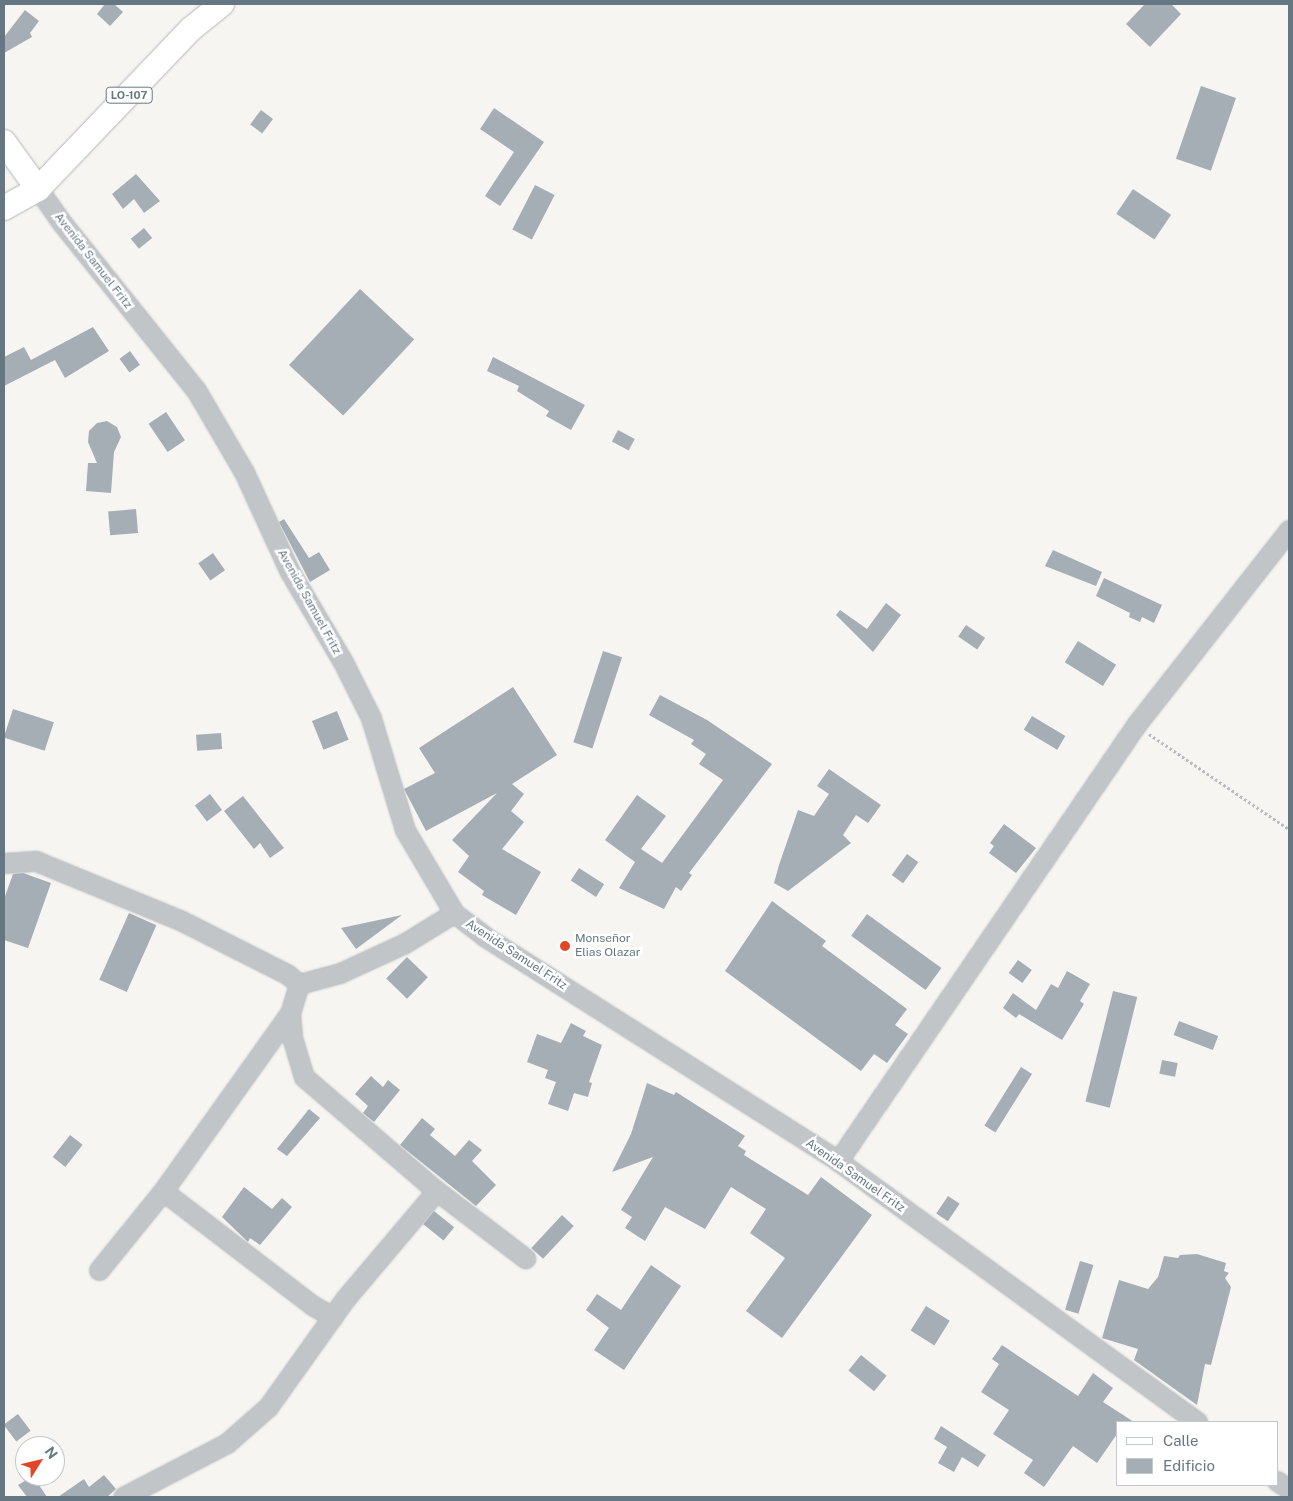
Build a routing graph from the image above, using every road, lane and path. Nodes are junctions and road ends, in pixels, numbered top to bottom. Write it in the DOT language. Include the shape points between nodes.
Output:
graph roads {
  1 [pos="213,6"];
  2 [pos="4,142"];
  3 [pos="38,189"];
  4 [pos="4,208"];
  5 [pos="1289,530"];
  6 [pos="1136,725"];
  7 [pos="1289,829"];
  8 [pos="4,863"];
  9 [pos="454,913"];
  10 [pos="299,984"];
  11 [pos="290,1013"];
  12 [pos="838,1161"];
  13 [pos="433,1188"];
  14 [pos="163,1191"];
  15 [pos="525,1258"];
  16 [pos="99,1270"];
  17 [pos="333,1317"];
  18 [pos="1196,1421"];
  19 [pos="1278,1482"];
  20 [pos="1289,1489"];
  21 [pos="123,1497"];
  1 -- 3 [label="main road, LO-107"];
  2 -- 3 [label="main road"];
  3 -- 4 [label="main road, LO-107"];
  3 -- 9 [label="street, Avenida Samuel Fritz" via="196,390 244,472 290,572 371,718 405,830"];
  5 -- 6 [label="street"];
  6 -- 7 [label="path"];
  6 -- 12 [label="street"];
  8 -- 10 [label="street" via="36,861 54,868 182,921 287,974"];
  9 -- 10 [label="street" via="405,943 348,969"];
  9 -- 12 [label="street, Avenida Samuel Fritz" via="484,936"];
  10 -- 11 [label="street"];
  11 -- 13 [label="street" via="292,1037 304,1076"];
  11 -- 14 [label="street"];
  12 -- 18 [label="street, Avenida Samuel Fritz"];
  13 -- 15 [label="street"];
  13 -- 17 [label="street" via="433,1195"];
  14 -- 16 [label="street"];
  14 -- 17 [label="street" via="312,1305"];
  17 -- 21 [label="street" via="268,1407 227,1443"];
  19 -- 20 [label="street"];
}
